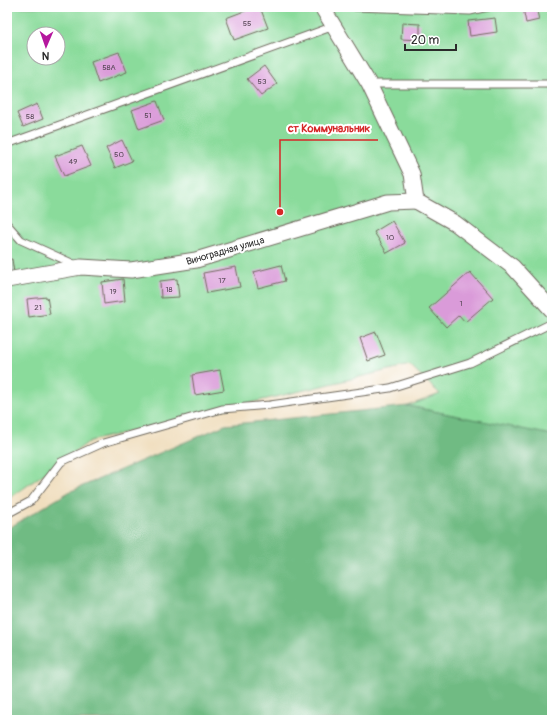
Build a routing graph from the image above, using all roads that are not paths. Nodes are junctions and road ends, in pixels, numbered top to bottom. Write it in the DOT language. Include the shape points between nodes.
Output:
graph roads {
  1 [pos="322,7"];
  2 [pos="355,7"];
  3 [pos="488,7"];
  4 [pos="335,26"];
  5 [pos="370,84"];
  6 [pos="552,84"];
  7 [pos="7,144"];
  8 [pos="416,201"];
  9 [pos="7,224"];
  10 [pos="81,267"];
  11 [pos="7,280"];
  12 [pos="552,310"];
  13 [pos="552,323"];
  14 [pos="7,514"];
  1 -- 4 [label="street"];
  2 -- 3 [label="lane" via="470,11"];
  4 -- 5 [label="street"];
  4 -- 7 [label="lane"];
  5 -- 6 [label="lane"];
  5 -- 8 [label="street" via="412,174"];
  8 -- 10 [label="street, Виноградная улица" via="388,202 196,260 131,270"];
  8 -- 12 [label="street" via="456,223 513,267"];
  9 -- 10 [label="lane" via="21,240"];
  10 -- 11 [label="street, Виноградная улица"];
  13 -- 14 [label="lane" via="470,363 390,388 222,409 103,443 61,462 31,501"];
}
